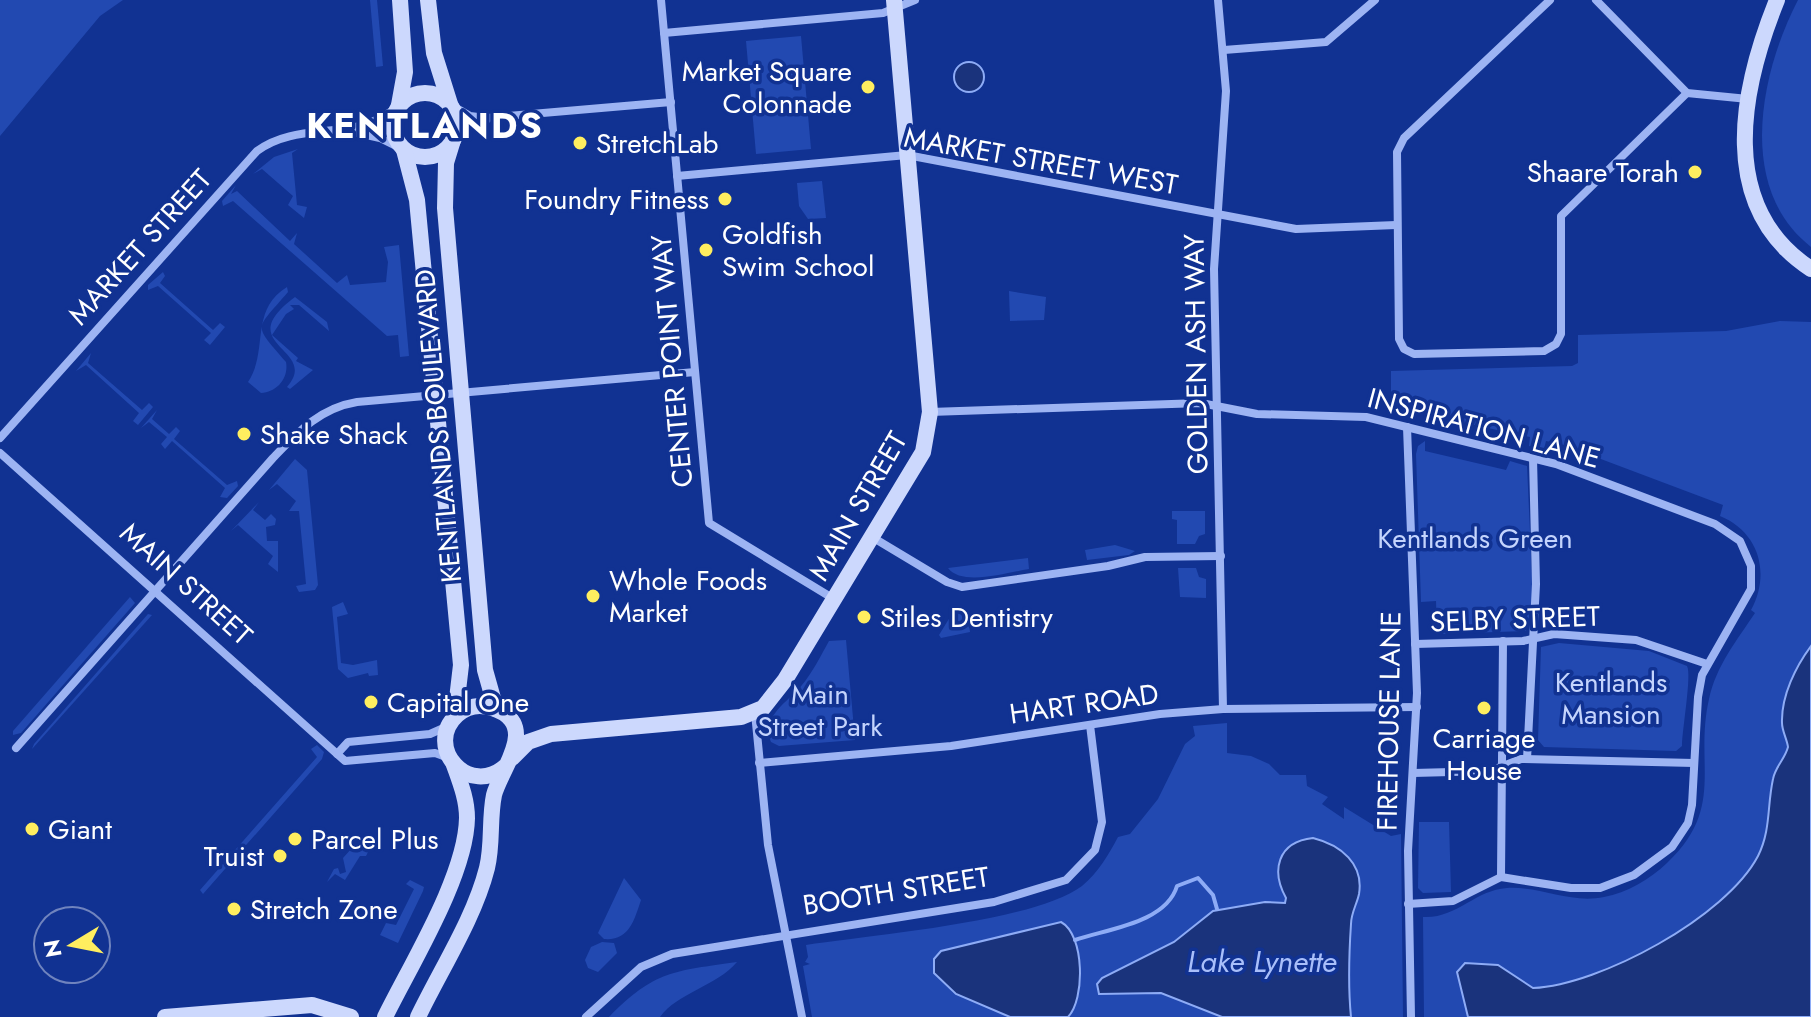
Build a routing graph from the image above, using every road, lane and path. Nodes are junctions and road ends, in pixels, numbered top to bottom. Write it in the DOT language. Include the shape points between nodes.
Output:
graph roads {
  1 [pos="400,0"];
  2 [pos="428,0"];
  3 [pos="661,0"];
  4 [pos="915,0"];
  5 [pos="1218,0"];
  6 [pos="1375,0"];
  7 [pos="1550,0"];
  8 [pos="1596,0"];
  9 [pos="1777,0"];
  10 [pos="894,4"];
  11 [pos="664,33"];
  12 [pos="1224,50"];
  13 [pos="1687,93"];
  14 [pos="1748,99"];
  15 [pos="671,102"];
  16 [pos="399,105"];
  17 [pos="451,105"];
  18 [pos="498,117"];
  19 [pos="340,132"];
  20 [pos="454,137"];
  21 [pos="404,150"];
  22 [pos="907,155"];
  23 [pos="677,176"];
  24 [pos="1217,214"];
  25 [pos="1396,225"];
  26 [pos="1811,269"];
  27 [pos="695,372"];
  28 [pos="462,393"];
  29 [pos="435,395"];
  30 [pos="1216,405"];
  31 [pos="930,412"];
  32 [pos="1407,427"];
  33 [pos="0,438"];
  34 [pos="0,453"];
  35 [pos="1533,458"];
  36 [pos="872,537"];
  37 [pos="1221,556"];
  38 [pos="155,591"];
  39 [pos="835,600"];
  40 [pos="1531,640"];
  41 [pos="1503,641"];
  42 [pos="1415,644"];
  43 [pos="1707,664"];
  44 [pos="1417,707"];
  45 [pos="1223,709"];
  46 [pos="500,712"];
  47 [pos="755,713"];
  48 [pos="454,718"];
  49 [pos="1090,725"];
  50 [pos="551,734"];
  51 [pos="16,748"];
  52 [pos="337,754"];
  53 [pos="1527,759"];
  54 [pos="510,761"];
  55 [pos="453,763"];
  56 [pos="759,763"];
  57 [pos="1694,763"];
  58 [pos="1501,768"];
  59 [pos="1413,773"];
  60 [pos="1501,877"];
  61 [pos="1408,904"];
  62 [pos="786,934"];
  63 [pos="165,1017"];
  64 [pos="351,1017"];
  65 [pos="385,1017"];
  66 [pos="418,1017"];
  67 [pos="586,1017"];
  68 [pos="802,1017"];
  69 [pos="1411,1017"];
  1 -- 16 [label="street" via="405,72"];
  2 -- 17 [label="street" via="439,75"];
  3 -- 11 [label="street, CENTER POINT WAY"];
  4 -- 10 [label="street"];
  5 -- 12 [label="street, GOLDEN ASH WAY"];
  6 -- 12 [label="street" via="1326,42"];
  7 -- 25 [label="street" via="1404,138 1395,170"];
  8 -- 13 [label="street"];
  9 -- 14 [label="street"];
  10 -- 11 [label="street" via="883,13"];
  10 -- 22 [label="street, MAIN STREET"];
  11 -- 15 [label="street, CENTER POINT WAY"];
  12 -- 24 [label="street, GOLDEN ASH WAY"];
  13 -- 14 [label="street"];
  13 -- 25 [label="street" via="1561,216 1561,334 1544,351 1414,354 1404,349 1399,339"];
  14 -- 26 [label="street" via="1744,163 1754,201 1773,234"];
  15 -- 18 [label="street"];
  15 -- 23 [label="street, CENTER POINT WAY"];
  16 -- 17 [label="street" via="425,92"];
  16 -- 19 [label="street, MARKET STREET" via="378,122"];
  16 -- 21 [label="street" via="392,127"];
  17 -- 18 [label="street" via="472,116"];
  17 -- 20 [label="street" via="457,121"];
  18 -- 20 [label="street" via="472,124"];
  19 -- 21 [label="street, MARKET STREET" via="380,138"];
  19 -- 33 [label="street, MARKET STREET" via="286,137 257,151"];
  20 -- 21 [label="street" via="433,156"];
  20 -- 28 [label="street, KENTLANDS BOULEVARD" via="444,195"];
  21 -- 29 [label="street, KENTLANDS BOULEVARD" via="416,192"];
  22 -- 23 [label="street, MARKET STREET WEST"];
  22 -- 24 [label="street, MARKET STREET WEST"];
  22 -- 31 [label="street, MAIN STREET"];
  23 -- 27 [label="street, CENTER POINT WAY"];
  24 -- 25 [label="street, MARKET STREET WEST" via="1296,229"];
  24 -- 30 [label="street, GOLDEN ASH WAY"];
  27 -- 28 [label="street"];
  27 -- 39 [label="street, CENTER POINT WAY" via="709,523"];
  28 -- 29 [label="street"];
  28 -- 46 [label="street, KENTLANDS BOULEVARD" via="485,670"];
  29 -- 38 [label="street" via="347,404 310,422"];
  29 -- 48 [label="street, KENTLANDS BOULEVARD" via="461,665"];
  30 -- 31 [label="street, INSPIRATION LANE"];
  30 -- 32 [label="street, INSPIRATION LANE" via="1257,414 1354,415"];
  30 -- 37 [label="street, GOLDEN ASH WAY"];
  31 -- 36 [label="street, MAIN STREET" via="923,452"];
  32 -- 35 [label="street, INSPIRATION LANE"];
  32 -- 42 [label="street, FIREHOUSE LANE"];
  34 -- 38 [label="street, MAIN STREET"];
  35 -- 40 [label="street" via="1536,584"];
  35 -- 43 [label="street, INSPIRATION LANE" via="1711,522 1740,541 1751,566 1751,589"];
  36 -- 37 [label="street" via="962,587 1145,557"];
  36 -- 39 [label="street, MAIN STREET"];
  37 -- 45 [label="street, GOLDEN ASH WAY"];
  38 -- 51 [label="street"];
  38 -- 52 [label="street, MAIN STREET"];
  39 -- 47 [label="street, MAIN STREET" via="778,691"];
  40 -- 41 [label="street, SELBY STREET"];
  40 -- 43 [label="street, SELBY STREET" via="1554,634 1645,641"];
  40 -- 53 [label="street"];
  41 -- 42 [label="street, SELBY STREET"];
  41 -- 58 [label="street"];
  42 -- 44 [label="street, FIREHOUSE LANE"];
  43 -- 57 [label="street, INSPIRATION LANE" via="1698,697"];
  44 -- 45 [label="street, HART ROAD"];
  44 -- 59 [label="street, FIREHOUSE LANE"];
  45 -- 49 [label="street, HART ROAD"];
  46 -- 48 [label="street" via="471,707"];
  46 -- 50 [label="street" via="527,730"];
  46 -- 54 [label="street" via="516,737"];
  47 -- 50 [label="street"];
  47 -- 56 [label="street"];
  48 -- 52 [label="street" via="438,733 348,742"];
  48 -- 55 [label="street" via="446,743"];
  49 -- 56 [label="street, HART ROAD" via="951,746"];
  49 -- 62 [label="street, BOOTH STREET" via="1102,822 1095,850 1075,874 994,902"];
  50 -- 54 [label="street" via="528,742"];
  52 -- 55 [label="street" via="345,761 435,753"];
  53 -- 57 [label="street"];
  53 -- 58 [label="street"];
  54 -- 55 [label="street" via="482,777"];
  54 -- 66 [label="street" via="493,799 482,885"];
  55 -- 65 [label="street" via="465,798 466,838 451,883"];
  56 -- 62 [label="street"];
  57 -- 60 [label="street, INSPIRATION LANE" via="1691,814 1681,836 1634,875 1583,889"];
  58 -- 59 [label="street"];
  58 -- 60 [label="street"];
  59 -- 61 [label="street, FIREHOUSE LANE"];
  60 -- 61 [label="street" via="1453,901"];
  61 -- 69 [label="street, FIREHOUSE LANE"];
  62 -- 67 [label="street, BOOTH STREET" via="660,958 630,975"];
  62 -- 68 [label="street"];
  63 -- 64 [label="street" via="312,1005"];
}
